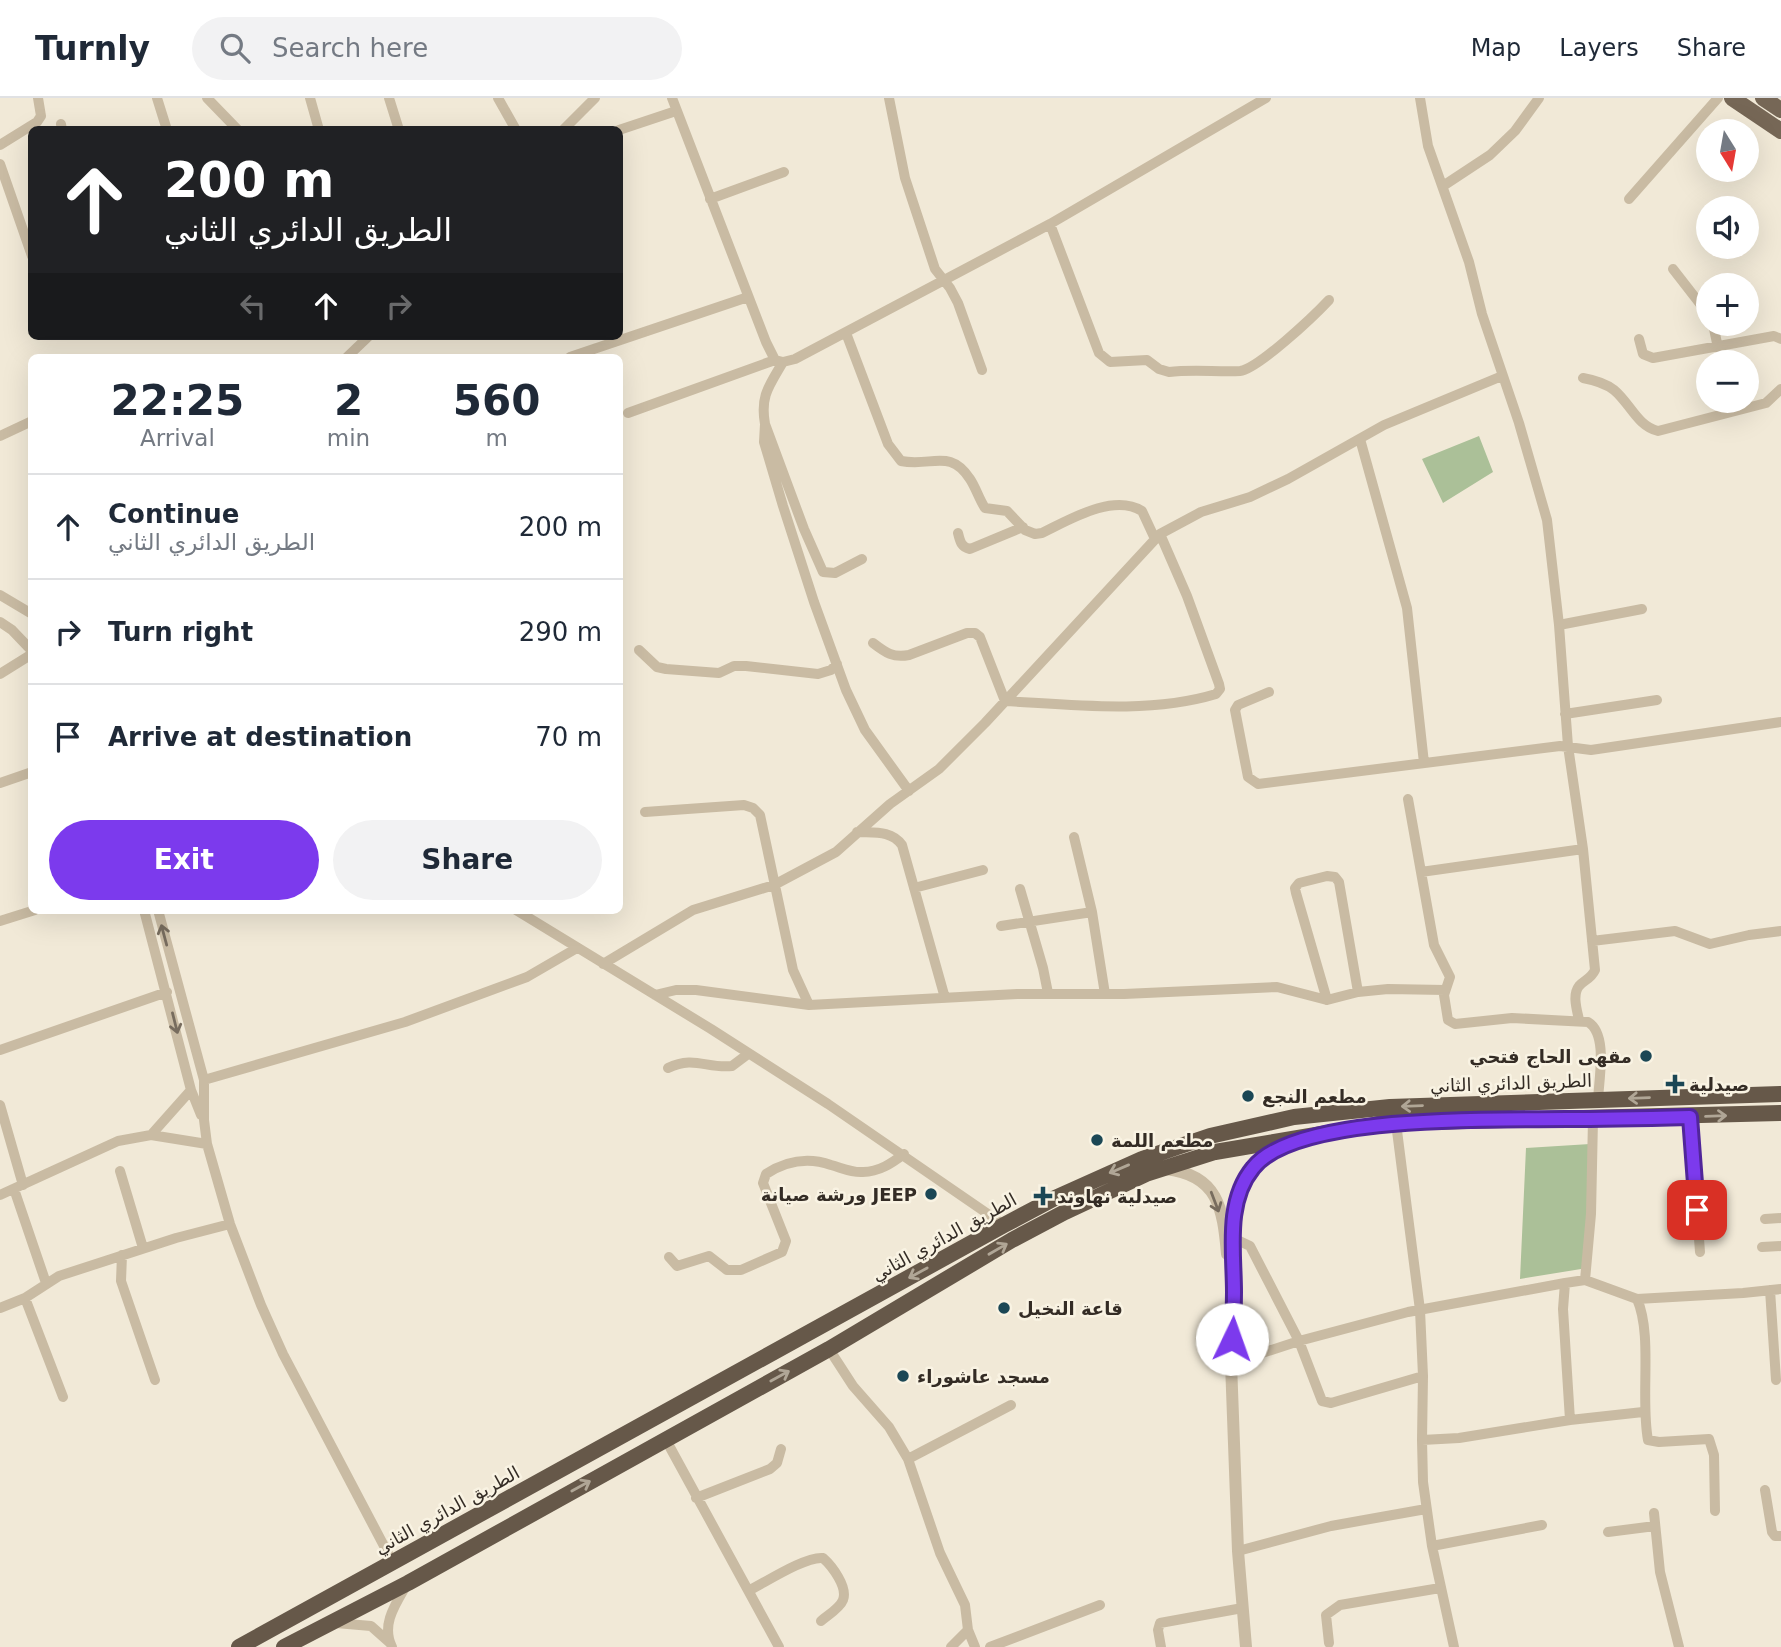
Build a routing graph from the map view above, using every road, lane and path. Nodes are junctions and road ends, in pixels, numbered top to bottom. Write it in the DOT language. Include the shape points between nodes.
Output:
graph roads {
  1 [pos="38,98"];
  2 [pos="157,98"];
  3 [pos="207,98"];
  4 [pos="310,98"];
  5 [pos="390,98"];
  6 [pos="498,98"];
  7 [pos="595,98"];
  8 [pos="672,98"];
  9 [pos="890,98"];
  10 [pos="1266,98"];
  11 [pos="1420,98"];
  12 [pos="1539,98"];
  13 [pos="1718,98"];
  14 [pos="1732,98"];
  15 [pos="1763,98"];
  16 [pos="1781,110"];
  17 [pos="676,111"];
  18 [pos="31,126"];
  19 [pos="163,126"];
  20 [pos="234,126"];
  21 [pos="317,126"];
  22 [pos="398,126"];
  23 [pos="514,126"];
  24 [pos="567,126"];
  25 [pos="28,128"];
  26 [pos="623,129"];
  27 [pos="1781,131"];
  28 [pos="0,145"];
  29 [pos="0,164"];
  30 [pos="784,172"];
  31 [pos="1443,186"];
  32 [pos="710,199"];
  33 [pos="1629,199"];
  34 [pos="1050,224"];
  35 [pos="28,244"];
  36 [pos="1673,269"];
  37 [pos="944,280"];
  38 [pos="748,297"];
  39 [pos="1696,299"];
  40 [pos="1329,300"];
  41 [pos="846,332"];
  42 [pos="1716,336"];
  43 [pos="623,339"];
  44 [pos="1639,339"];
  45 [pos="1781,339"];
  46 [pos="365,340"];
  47 [pos="620,340"];
  48 [pos="1718,348"];
  49 [pos="350,354"];
  50 [pos="579,354"];
  51 [pos="779,361"];
  52 [pos="982,370"];
  53 [pos="1502,376"];
  54 [pos="1583,378"];
  55 [pos="1781,388"];
  56 [pos="628,413"];
  57 [pos="28,423"];
  58 [pos="765,424"];
  59 [pos="0,436"];
  60 [pos="1360,439"];
  61 [pos="1023,527"];
  62 [pos="958,533"];
  63 [pos="1157,537"];
  64 [pos="862,559"];
  65 [pos="0,595"];
  66 [pos="1642,609"];
  67 [pos="28,612"];
  68 [pos="0,622"];
  69 [pos="1559,625"];
  70 [pos="873,643"];
  71 [pos="28,649"];
  72 [pos="639,650"];
  73 [pos="28,656"];
  74 [pos="837,664"];
  75 [pos="0,674"];
  76 [pos="1269,692"];
  77 [pos="1657,700"];
  78 [pos="1005,701"];
  79 [pos="1565,714"];
  80 [pos="1781,722"];
  81 [pos="1569,746"];
  82 [pos="1424,763"];
  83 [pos="28,773"];
  84 [pos="0,783"];
  85 [pos="909,792"];
  86 [pos="1408,799"];
  87 [pos="645,812"];
  88 [pos="857,832"];
  89 [pos="1074,837"];
  90 [pos="1583,849"];
  91 [pos="982,870"];
  92 [pos="1421,872"];
  93 [pos="774,885"];
  94 [pos="914,888"];
  95 [pos="1020,889"];
  96 [pos="28,912"];
  97 [pos="1091,912"];
  98 [pos="145,914"];
  99 [pos="159,914"];
  100 [pos="522,914"];
  101 [pos="0,921"];
  102 [pos="1029,921"];
  103 [pos="1002,926"];
  104 [pos="1781,931"];
  105 [pos="1592,941"];
  106 [pos="577,948"];
  107 [pos="603,964"];
  108 [pos="1445,990"];
  109 [pos="167,992"];
  110 [pos="1358,992"];
  111 [pos="1048,993"];
  112 [pos="1105,994"];
  113 [pos="655,995"];
  114 [pos="945,998"];
  115 [pos="1327,1000"];
  116 [pos="809,1004"];
  117 [pos="1579,1020"];
  118 [pos="0,1050"];
  119 [pos="748,1054"];
  120 [pos="668,1068"];
  121 [pos="204,1080"];
  122 [pos="191,1090"];
  123 [pos="1781,1094"];
  124 [pos="1598,1100"];
  125 [pos="0,1105"];
  126 [pos="1781,1114"];
  127 [pos="1690,1117"];
  128 [pos="1593,1119"];
  129 [pos="204,1120"];
  130 [pos="1396,1123"];
  131 [pos="151,1135"];
  132 [pos="1318,1135"];
  133 [pos="207,1144"];
  134 [pos="904,1154"];
  135 [pos="1162,1168"];
  136 [pos="120,1171"];
  137 [pos="19,1187"];
  138 [pos="0,1195"];
  139 [pos="1781,1218"];
  140 [pos="1765,1219"];
  141 [pos="230,1223"];
  142 [pos="1004,1225"];
  143 [pos="1233,1238"];
  144 [pos="1781,1246"];
  145 [pos="1762,1247"];
  146 [pos="143,1248"];
  147 [pos="1700,1252"];
  148 [pos="122,1255"];
  149 [pos="669,1257"];
  150 [pos="1585,1280"];
  151 [pos="46,1283"];
  152 [pos="1565,1283"];
  153 [pos="1776,1290"];
  154 [pos="25,1298"];
  155 [pos="1637,1299"];
  156 [pos="0,1308"];
  157 [pos="1420,1310"];
  158 [pos="1299,1341"];
  159 [pos="829,1349"];
  160 [pos="1231,1363"];
  161 [pos="1423,1376"];
  162 [pos="155,1380"];
  163 [pos="1776,1380"];
  164 [pos="62,1397"];
  165 [pos="1011,1405"];
  166 [pos="1643,1412"];
  167 [pos="1570,1420"];
  168 [pos="645,1423"];
  169 [pos="666,1440"];
  170 [pos="1422,1440"];
  171 [pos="781,1449"];
  172 [pos="908,1459"];
  173 [pos="1765,1490"];
  174 [pos="511,1496"];
  175 [pos="696,1498"];
  176 [pos="1426,1509"];
  177 [pos="1715,1511"];
  178 [pos="1654,1513"];
  179 [pos="1542,1525"];
  180 [pos="1655,1526"];
  181 [pos="1608,1532"];
  182 [pos="1781,1536"];
  183 [pos="1432,1546"];
  184 [pos="1238,1551"];
  185 [pos="393,1563"];
  186 [pos="408,1583"];
  187 [pos="1440,1588"];
  188 [pos="750,1590"];
  189 [pos="1100,1605"];
  190 [pos="1237,1609"];
  191 [pos="821,1621"];
  192 [pos="332,1623"];
  193 [pos="968,1630"];
  194 [pos="1329,1643"];
  195 [pos="390,1644"];
  196 [pos="239,1647"];
  197 [pos="284,1647"];
  198 [pos="779,1647"];
  199 [pos="951,1647"];
  200 [pos="975,1647"];
  201 [pos="990,1647"];
  202 [pos="1161,1647"];
  203 [pos="1240,1647"];
  204 [pos="1246,1647"];
  205 [pos="1454,1647"];
  206 [pos="1679,1647"];
  1 -- 18 [label="street" via="41,116"];
  2 -- 19 [label="street"];
  3 -- 20 [label="street"];
  4 -- 21 [label="street"];
  5 -- 22 [label="street"];
  6 -- 23 [label="street"];
  7 -- 24 [label="street"];
  8 -- 17 [label="street"];
  9 -- 37 [label="street" via="905,178 935,269"];
  10 -- 34 [label="street"];
  11 -- 31 [label="street" via="1425,133"];
  12 -- 31 [label="street" via="1490,155"];
  13 -- 33 [label="street"];
  14 -- 27 [label="main road"];
  15 -- 16 [label="main road"];
  17 -- 26 [label="street"];
  17 -- 32 [label="street"];
  25 -- 28 [label="street"];
  29 -- 35 [label="street"];
  30 -- 32 [label="street"];
  31 -- 53 [label="street"];
  32 -- 38 [label="street"];
  34 -- 37 [label="street"];
  34 -- 40 [label="street" via="1099,353 1110,362 1147,360 1169,372 1241,371 1255,366 1299,331"];
  36 -- 39 [label="street"];
  37 -- 41 [label="street"];
  37 -- 52 [label="street" via="958,303"];
  38 -- 43 [label="street"];
  38 -- 51 [label="street"];
  41 -- 51 [label="street" via="795,359"];
  41 -- 61 [label="street" via="896,457 913,463 958,463 985,508 1007,511"];
  42 -- 48 [label="street"];
  44 -- 48 [label="street" via="1648,358"];
  45 -- 48 [label="street" via="1774,336"];
  46 -- 49 [label="street"];
  47 -- 50 [label="street"];
  51 -- 56 [label="street"];
  51 -- 58 [label="street" via="764,397"];
  53 -- 60 [label="street"];
  53 -- 69 [label="street" via="1547,520"];
  54 -- 55 [label="street" via="1612,388 1643,425 1658,431 1766,402"];
  57 -- 59 [label="street"];
  58 -- 64 [label="street" via="823,572 835,573"];
  58 -- 74 [label="street" via="764,442 783,506"];
  60 -- 63 [label="street" via="1269,488 1201,512"];
  60 -- 82 [label="street" via="1407,608"];
  61 -- 62 [label="street" via="970,549 961,543"];
  61 -- 63 [label="street" via="1030,533 1042,533 1120,503 1142,511"];
  63 -- 78 [label="street"];
  63 -- 78 [label="street" via="1187,596 1220,690 1113,708"];
  65 -- 67 [label="street"];
  66 -- 69 [label="street"];
  68 -- 71 [label="street"];
  69 -- 79 [label="street"];
  70 -- 78 [label="street" via="890,656 900,657 975,633 981,637"];
  72 -- 74 [label="street" via="666,670 719,673 746,666 818,674"];
  73 -- 75 [label="street"];
  74 -- 85 [label="street" via="865,730"];
  76 -- 82 [label="street" via="1235,710 1252,782 1265,785"];
  77 -- 79 [label="street"];
  78 -- 85 [label="street" via="939,769"];
  79 -- 81 [label="street"];
  80 -- 81 [label="street" via="1591,750"];
  81 -- 82 [label="street"];
  81 -- 90 [label="street"];
  83 -- 84 [label="street"];
  85 -- 88 [label="street"];
  86 -- 92 [label="street"];
  87 -- 93 [label="street" via="744,804 754,808 760,815"];
  88 -- 93 [label="street" via="835,852"];
  88 -- 94 [label="street" via="897,837"];
  89 -- 97 [label="street"];
  90 -- 92 [label="street"];
  90 -- 105 [label="street"];
  91 -- 94 [label="street"];
  92 -- 108 [label="street" via="1434,945 1450,977"];
  93 -- 107 [label="street" via="707,904"];
  93 -- 116 [label="street" via="793,970"];
  94 -- 114 [label="street"];
  95 -- 102 [label="street"];
  96 -- 101 [label="street"];
  97 -- 102 [label="street"];
  97 -- 112 [label="street"];
  98 -- 109 [label="street"];
  121 -- 99 [label="street, one-way"];
  100 -- 106 [label="street"];
  102 -- 103 [label="street"];
  102 -- 111 [label="street"];
  104 -- 105 [label="street" via="1710,944 1675,931"];
  105 -- 117 [label="street" via="1595,970 1577,991"];
  106 -- 107 [label="street"];
  106 -- 121 [label="street" via="527,977 405,1022"];
  107 -- 113 [label="street"];
  108 -- 110 [label="street"];
  108 -- 117 [label="street" via="1448,1020 1455,1024 1512,1018"];
  109 -- 118 [label="street"];
  109 -- 122 [label="street, one-way"];
  110 -- 115 [label="street"];
  110 -- 115 [label="street" via="1339,882 1327,876 1299,883 1296,893"];
  111 -- 112 [label="street"];
  111 -- 114 [label="street"];
  112 -- 115 [label="street" via="1277,987"];
  113 -- 116 [label="street" via="696,990"];
  113 -- 119 [label="street"];
  114 -- 116 [label="street"];
  117 -- 124 [label="street" via="1595,1026 1600,1038"];
  119 -- 120 [label="street" via="732,1066 694,1061"];
  119 -- 134 [label="street"];
  121 -- 129 [label="street"];
  122 -- 129 [label="street"];
  122 -- 131 [label="street"];
  123 -- 124 [label="highway, الطريق الدائري الثاني, one-way"];
  124 -- 142 [label="highway, الطريق الدائري الثاني, one-way" via="1390,1107 1258,1124 1142,1159"];
  125 -- 137 [label="street"];
  127 -- 126 [label="highway, الطريق الدائري الثاني, one-way"];
  127 -- 128 [label="highway, الطريق الدائري الثاني"];
  127 -- 147 [label="street"];
  128 -- 130 [label="highway, الطريق الدائري الثاني"];
  128 -- 150 [label="street"];
  129 -- 133 [label="street"];
  130 -- 132 [label="highway, الطريق الدائري الثاني"];
  130 -- 157 [label="street"];
  131 -- 133 [label="street"];
  131 -- 137 [label="street" via="118,1141"];
  132 -- 135 [label="highway, الطريق الدائري الثاني" via="1215,1152"];
  132 -- 143 [label="street" via="1262,1158 1252,1169 1238,1199"];
  133 -- 141 [label="street"];
  134 -- 142 [label="street"];
  134 -- 149 [label="street" via="890,1165 865,1172 804,1161 766,1174 763,1183 786,1241 782,1252 773,1257 735,1271 709,1256 677,1266"];
  159 -- 135 [label="highway, الطريق الدائري الثاني, one-way" via="1023,1234"];
  135 -- 190 [label="street, one-way" via="1189,1173 1208,1186 1217,1201 1226,1248 1228,1474"];
  136 -- 146 [label="street"];
  137 -- 138 [label="street"];
  137 -- 151 [label="street"];
  139 -- 140 [label="street"];
  141 -- 146 [label="street"];
  141 -- 185 [label="street" via="284,1354"];
  142 -- 168 [label="highway, الطريق الدائري الثاني, one-way"];
  143 -- 158 [label="street" via="1250,1246"];
  143 -- 160 [label="street"];
  144 -- 145 [label="street"];
  146 -- 148 [label="street"];
  148 -- 151 [label="street"];
  148 -- 162 [label="street" via="121,1281"];
  150 -- 152 [label="street"];
  150 -- 155 [label="street"];
  151 -- 154 [label="street"];
  152 -- 157 [label="street"];
  152 -- 167 [label="street"];
  153 -- 155 [label="street"];
  153 -- 163 [label="street"];
  154 -- 156 [label="street"];
  154 -- 164 [label="street"];
  155 -- 166 [label="street" via="1643,1317"];
  157 -- 158 [label="street"];
  157 -- 161 [label="street"];
  158 -- 160 [label="street"];
  158 -- 161 [label="street" via="1318,1396 1326,1404"];
  169 -- 159 [label="highway, الطريق الدائري الثاني, one-way"];
  159 -- 172 [label="street"];
  160 -- 184 [label="street"];
  161 -- 170 [label="street"];
  165 -- 172 [label="street"];
  166 -- 167 [label="street"];
  166 -- 177 [label="street" via="1649,1442 1711,1441"];
  167 -- 170 [label="street"];
  168 -- 169 [label="highway" via="626,1441 631,1449"];
  168 -- 174 [label="highway, الطريق الدائري الثاني"];
  169 -- 175 [label="street"];
  186 -- 169 [label="highway, الطريق الدائري الثاني, one-way"];
  170 -- 176 [label="street"];
  171 -- 175 [label="street" via="770,1469"];
  172 -- 193 [label="street" via="940,1553 965,1605"];
  173 -- 182 [label="street" via="1772,1532"];
  174 -- 185 [label="highway, الطريق الدائري الثاني"];
  174 -- 186 [label="highway" via="550,1486 551,1493 542,1502"];
  175 -- 188 [label="street"];
  176 -- 183 [label="street"];
  176 -- 184 [label="street" via="1331,1526"];
  178 -- 180 [label="street"];
  179 -- 183 [label="street"];
  180 -- 181 [label="street"];
  180 -- 206 [label="street" via="1660,1572"];
  183 -- 187 [label="street"];
  184 -- 204 [label="street"];
  185 -- 196 [label="highway, الطريق الدائري الثاني"];
  186 -- 192 [label="highway, الطريق الدائري الثاني"];
  186 -- 195 [label="street" via="390,1615"];
  187 -- 194 [label="street" via="1340,1605 1326,1615"];
  187 -- 205 [label="street"];
  188 -- 191 [label="street" via="823,1558 844,1596"];
  188 -- 198 [label="street"];
  189 -- 201 [label="street"];
  190 -- 202 [label="street" via="1160,1623"];
  190 -- 203 [label="street"];
  192 -- 195 [label="street" via="371,1626"];
  192 -- 197 [label="highway, الطريق الدائري الثاني"];
  193 -- 199 [label="street"];
  193 -- 200 [label="street"];
}
